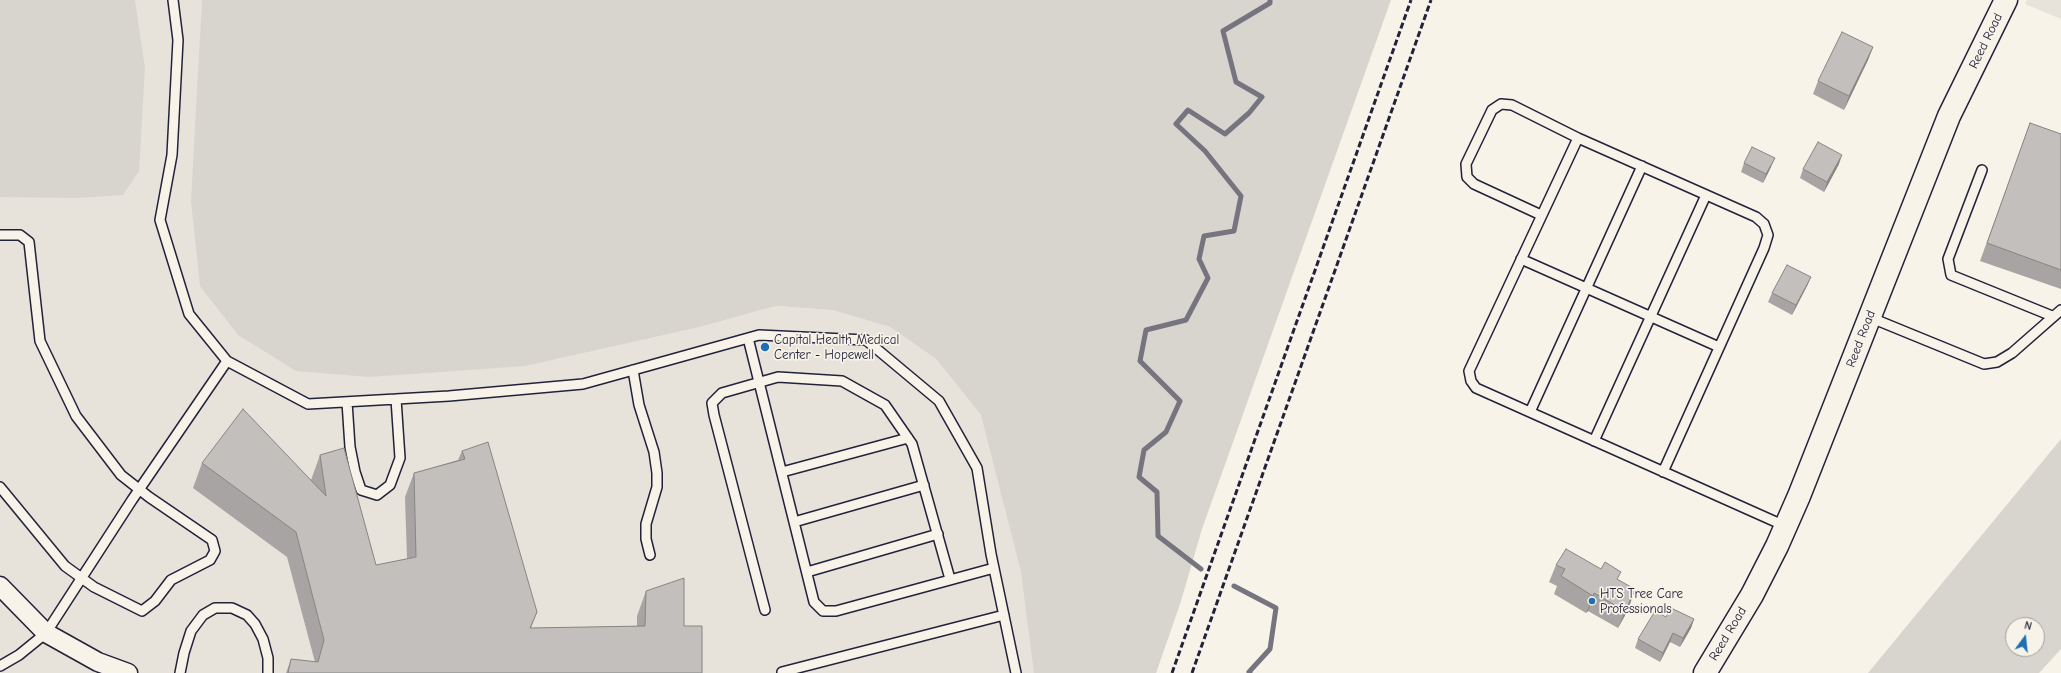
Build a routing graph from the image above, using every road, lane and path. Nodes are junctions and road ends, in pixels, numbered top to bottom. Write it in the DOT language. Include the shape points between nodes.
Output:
graph roads {
  1 [pos="172,0"];
  2 [pos="2006,0"];
  3 [pos="1578,138"];
  4 [pos="1642,166"];
  5 [pos="1982,170"];
  6 [pos="1706,195"];
  7 [pos="1541,215"];
  8 [pos="0,235"];
  9 [pos="1521,259"];
  10 [pos="1586,288"];
  11 [pos="2061,310"];
  12 [pos="2052,316"];
  13 [pos="1651,317"];
  14 [pos="1869,317"];
  15 [pos="748,338"];
  16 [pos="1719,347"];
  17 [pos="227,361"];
  18 [pos="633,370"];
  19 [pos="760,382"];
  20 [pos="396,399"];
  21 [pos="347,402"];
  22 [pos="1530,412"];
  23 [pos="908,438"];
  24 [pos="1594,441"];
  25 [pos="782,472"];
  26 [pos="1663,472"];
  27 [pos="924,485"];
  28 [pos="0,487"];
  29 [pos="139,490"];
  30 [pos="794,522"];
  31 [pos="1786,526"];
  32 [pos="938,534"];
  33 [pos="650,555"];
  34 [pos="994,568"];
  35 [pos="807,572"];
  36 [pos="81,578"];
  37 [pos="950,579"];
  38 [pos="0,586"];
  39 [pos="765,610"];
  40 [pos="1004,616"];
  41 [pos="46,633"];
  42 [pos="2,662"];
  43 [pos="782,672"];
  44 [pos="128,673"];
  45 [pos="180,673"];
  46 [pos="268,673"];
  47 [pos="1016,673"];
  48 [pos="1705,673"];
  1 -- 17 [label="lane" via="178,40 172,155 160,220 189,314"];
  2 -- 14 [label="street, Reed Road" via="1949,116"];
  3 -- 4 [label="lane"];
  3 -- 7 [label="lane"];
  3 -- 7 [label="lane" via="1512,105 1501,104 1492,110 1466,164 1467,177 1474,184"];
  4 -- 6 [label="lane"];
  4 -- 10 [label="lane"];
  5 -- 12 [label="lane" via="1948,259 1951,275"];
  6 -- 13 [label="lane"];
  6 -- 16 [label="lane" via="1756,217 1764,224 1768,235"];
  7 -- 9 [label="lane"];
  8 -- 29 [label="lane" via="20,235 29,242 40,341 76,416 121,475"];
  9 -- 10 [label="lane"];
  9 -- 22 [label="lane" via="1469,371 1476,388"];
  10 -- 13 [label="lane"];
  10 -- 22 [label="lane"];
  11 -- 12 [label="lane"];
  12 -- 14 [label="lane" via="2012,353 1997,362 1984,364"];
  13 -- 16 [label="lane"];
  13 -- 24 [label="lane"];
  14 -- 31 [label="street, Reed Road"];
  15 -- 18 [label="lane"];
  15 -- 19 [label="lane"];
  15 -- 34 [label="lane" via="760,335 866,340 939,401 977,468"];
  16 -- 26 [label="lane"];
  17 -- 21 [label="lane" via="308,404"];
  17 -- 29 [label="lane"];
  18 -- 20 [label="lane" via="583,384"];
  18 -- 33 [label="lane" via="639,405 654,452 656,473 657,487 646,524"];
  19 -- 23 [label="lane" via="778,377 842,381 885,405"];
  19 -- 25 [label="lane"];
  19 -- 39 [label="lane" via="722,393 712,403"];
  20 -- 21 [label="lane"];
  20 -- 21 [label="lane" via="400,458 390,485 377,495 361,490 355,472 350,447"];
  22 -- 24 [label="lane"];
  23 -- 25 [label="lane"];
  23 -- 27 [label="lane"];
  24 -- 26 [label="lane"];
  25 -- 30 [label="lane"];
  26 -- 31 [label="lane"];
  27 -- 30 [label="lane"];
  27 -- 32 [label="lane"];
  28 -- 36 [label="lane" via="65,566"];
  29 -- 36 [label="lane"];
  29 -- 36 [label="lane" via="212,540 215,551 210,560 171,580 155,601 142,611"];
  30 -- 35 [label="lane"];
  31 -- 48 [label="street, Reed Road" via="1752,595"];
  32 -- 35 [label="lane"];
  32 -- 37 [label="lane"];
  34 -- 37 [label="lane"];
  34 -- 40 [label="lane"];
  35 -- 37 [label="lane" via="814,602 823,611 836,611"];
  36 -- 41 [label="lane"];
  38 -- 41 [label="street"];
  40 -- 43 [label="lane"];
  40 -- 47 [label="lane"];
  41 -- 42 [label="lane" via="19,655"];
  41 -- 44 [label="street" via="98,662"];
  45 -- 46 [label="lane" via="191,631 203,615 215,608 232,608 247,615 255,624 263,639 268,658"];
}
